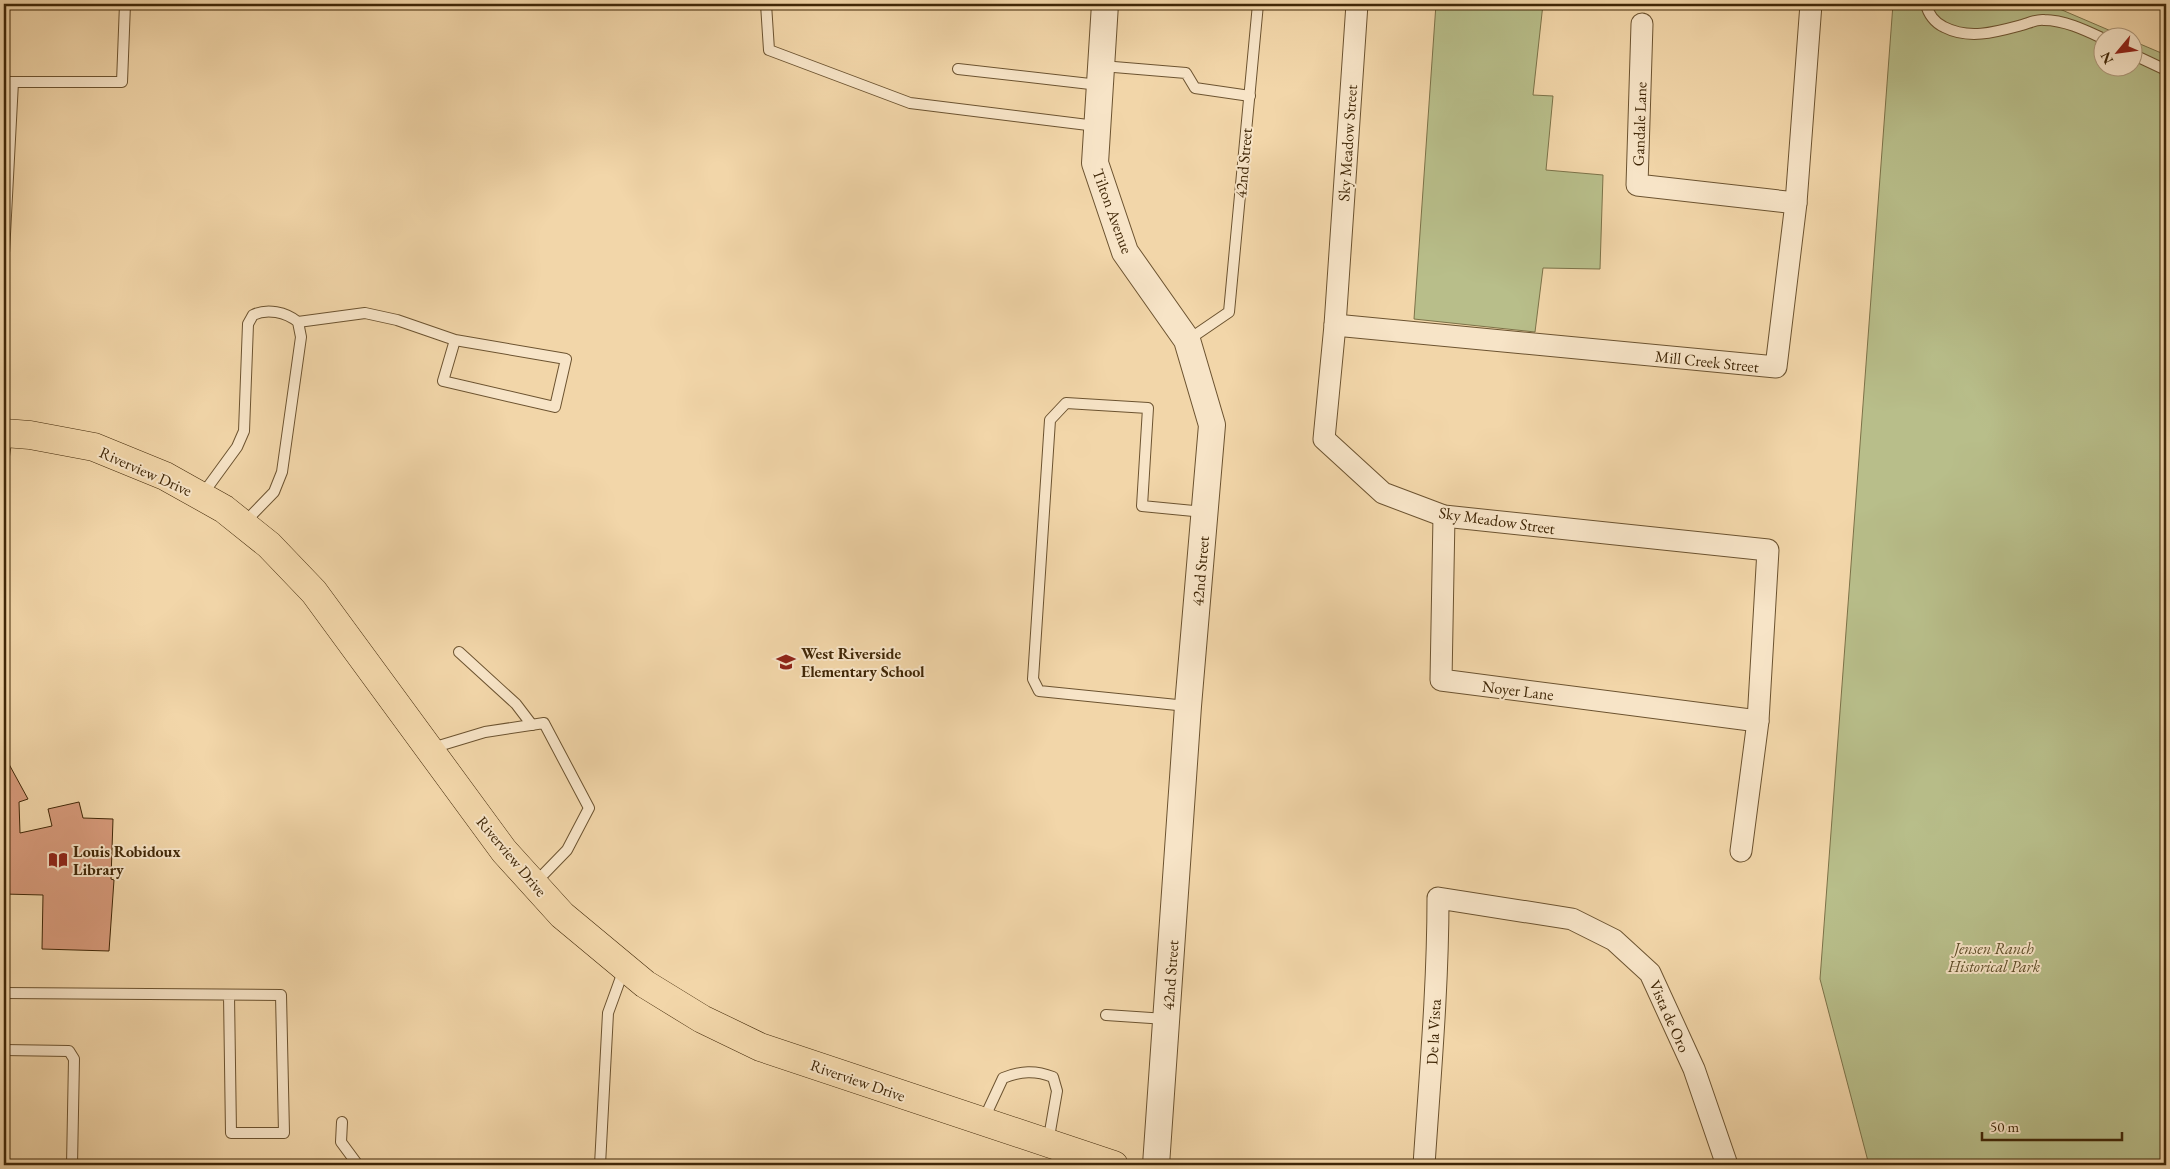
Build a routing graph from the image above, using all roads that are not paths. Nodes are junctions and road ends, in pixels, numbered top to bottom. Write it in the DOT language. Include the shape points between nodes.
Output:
graph roads {
  1 [pos="125,4"];
  2 [pos="766,4"];
  3 [pos="1105,4"];
  4 [pos="1258,4"];
  5 [pos="1357,4"];
  6 [pos="1811,4"];
  7 [pos="1926,4"];
  8 [pos="1642,24"];
  9 [pos="2092,34"];
  10 [pos="2142,59"];
  11 [pos="958,69"];
  12 [pos="2166,70"];
  13 [pos="1100,76"];
  14 [pos="8,82"];
  15 [pos="1250,96"];
  16 [pos="1097,127"];
  17 [pos="1796,203"];
  18 [pos="4,253"];
  19 [pos="298,322"];
  20 [pos="1335,325"];
  21 [pos="455,340"];
  22 [pos="1187,340"];
  23 [pos="5,441"];
  24 [pos="201,496"];
  25 [pos="1205,512"];
  26 [pos="1444,516"];
  27 [pos="243,524"];
  28 [pos="459,652"];
  29 [pos="1188,706"];
  30 [pos="1758,721"];
  31 [pos="532,725"];
  32 [pos="428,748"];
  33 [pos="1741,851"];
  34 [pos="534,884"];
  35 [pos="1438,898"];
  36 [pos="624,968"];
  37 [pos="4,993"];
  38 [pos="229,995"];
  39 [pos="1106,1015"];
  40 [pos="1167,1019"];
  41 [pos="4,1050"];
  42 [pos="342,1122"];
  43 [pos="983,1122"];
  44 [pos="1048,1144"];
  45 [pos="72,1165"];
  46 [pos="358,1165"];
  47 [pos="600,1165"];
  48 [pos="1114,1165"];
  49 [pos="1156,1165"];
  50 [pos="1424,1165"];
  51 [pos="1727,1165"];
  1 -- 14 [label="lane" via="122,82"];
  2 -- 16 [label="lane" via="769,50 807,66 910,103"];
  3 -- 13 [label="street, Tilton Avenue"];
  4 -- 15 [label="lane, 42nd Street"];
  5 -- 20 [label="street, Sky Meadow Street"];
  6 -- 17 [label="street, Mill Creek Street"];
  7 -- 9 [label="lane" via="1940,26 1966,34 1998,32 2042,20 2064,23"];
  8 -- 17 [label="street, Gandale Lane" via="1637,185"];
  10 -- 12 [label="lane"];
  11 -- 13 [label="lane"];
  13 -- 15 [label="lane" via="1186,72 1195,88"];
  13 -- 16 [label="street, Tilton Avenue"];
  14 -- 18 [label="lane"];
  15 -- 22 [label="lane, 42nd Street" via="1229,312"];
  16 -- 22 [label="street, Tilton Avenue" via="1095,163 1125,252"];
  17 -- 20 [label="street, Mill Creek Street" via="1776,367"];
  19 -- 21 [label="lane" via="365,313"];
  19 -- 24 [label="lane" via="289,314 261,311 253,315 248,324 244,431 237,447"];
  19 -- 27 [label="lane" via="301,336 282,472 274,492"];
  20 -- 26 [label="street, Sky Meadow Street" via="1324,439 1383,493"];
  21 -- 21 [label="lane" via="444,381 555,407 566,359"];
  22 -- 25 [label="street, 42nd Street" via="1212,425"];
  23 -- 24 [label="main road, Riverview Drive" via="30,435 94,447 165,476"];
  24 -- 27 [label="main road, Riverview Drive"];
  25 -- 29 [label="street, 42nd Street"];
  25 -- 29 [label="lane" via="1142,506 1148,408 1066,403 1050,420 1033,679 1039,691"];
  26 -- 30 [label="street, Noyer Lane" via="1441,680"];
  26 -- 30 [label="street, Sky Meadow Street" via="1768,550"];
  27 -- 32 [label="main road, Riverview Drive" via="269,545 314,592"];
  28 -- 31 [label="lane" via="516,704"];
  29 -- 40 [label="street, 42nd Street"];
  30 -- 33 [label="street, Sky Meadow Street"];
  31 -- 32 [label="lane" via="485,732"];
  31 -- 34 [label="lane" via="544,723 589,808 567,850"];
  32 -- 34 [label="main road, Riverview Drive" via="504,851"];
  34 -- 36 [label="main road, Riverview Drive" via="562,915"];
  35 -- 50 [label="street, De la Vista"];
  35 -- 51 [label="street, Vista de Oro" via="1572,919 1614,940 1650,974 1694,1069"];
  36 -- 43 [label="main road, Riverview Drive" via="702,1019 760,1047"];
  36 -- 47 [label="lane" via="608,1013"];
  37 -- 38 [label="lane"];
  38 -- 38 [label="lane" via="231,1133 284,1133 281,995"];
  39 -- 40 [label="lane"];
  40 -- 49 [label="street, 42nd Street"];
  41 -- 45 [label="lane" via="69,1051 74,1059"];
  42 -- 46 [label="lane" via="341,1142"];
  43 -- 44 [label="main road, Riverview Drive"];
  43 -- 44 [label="lane" via="1003,1078 1018,1072 1040,1072 1053,1077 1058,1091"];
  44 -- 48 [label="main road, Riverview Drive"];
}
